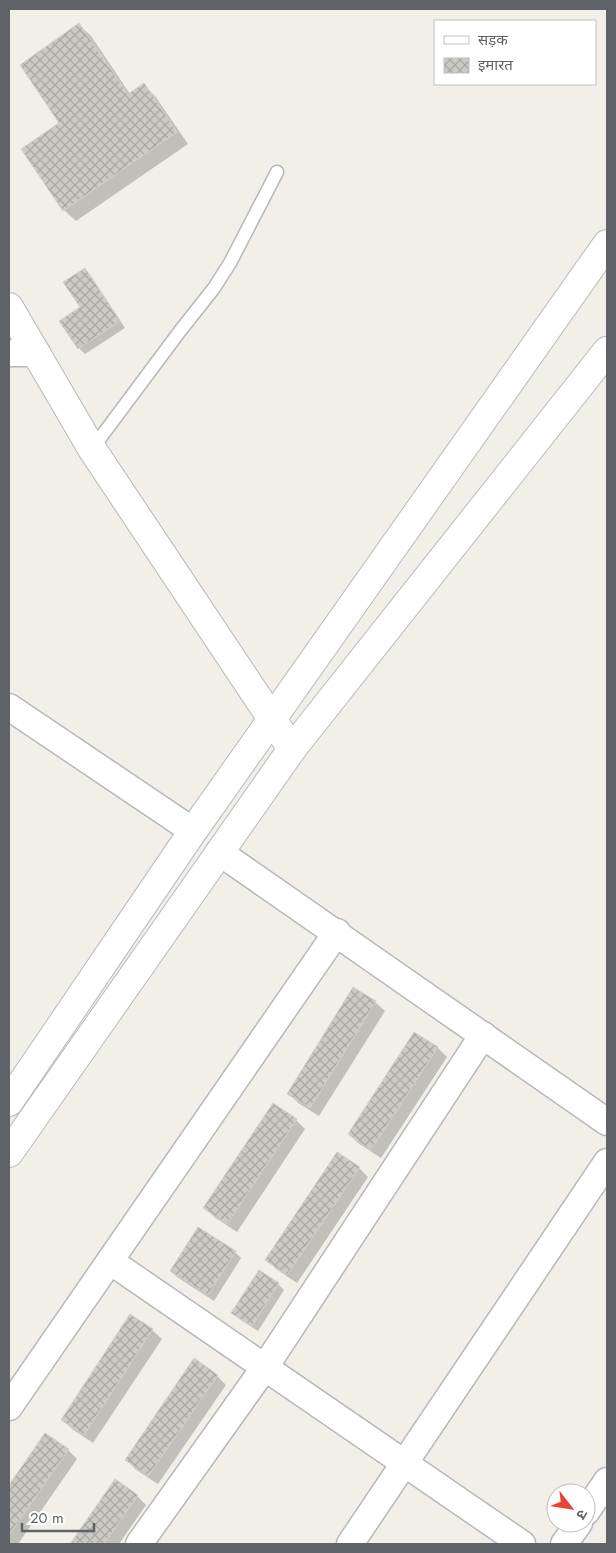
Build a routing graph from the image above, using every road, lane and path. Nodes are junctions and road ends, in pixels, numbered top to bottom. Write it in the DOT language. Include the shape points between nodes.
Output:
graph roads {
  1 [pos="277,172"];
  2 [pos="607,244"];
  3 [pos="9,307"];
  4 [pos="607,351"];
  5 [pos="9,353"];
  6 [pos="37,353"];
  7 [pos="92,449"];
  8 [pos="9,706"];
  9 [pos="272,720"];
  10 [pos="292,749"];
  11 [pos="193,831"];
  12 [pos="219,852"];
  13 [pos="338,932"];
  14 [pos="483,1035"];
  15 [pos="9,1102"];
  16 [pos="607,1122"];
  17 [pos="9,1153"];
  18 [pos="607,1162"];
  19 [pos="110,1261"];
  20 [pos="265,1367"];
  21 [pos="9,1407"];
  22 [pos="403,1463"];
  23 [pos="607,1481"];
  24 [pos="596,1497"];
  25 [pos="572,1533"];
  26 [pos="139,1544"];
  27 [pos="350,1544"];
  28 [pos="522,1544"];
  29 [pos="564,1544"];
  1 -- 7 [label="lane" via="214,288"];
  2 -- 9 [label="main road"];
  3 -- 6 [label="main road"];
  4 -- 10 [label="main road"];
  5 -- 6 [label="street"];
  6 -- 7 [label="main road"];
  7 -- 9 [label="main road"];
  8 -- 11 [label="street"];
  9 -- 10 [label="main road"];
  9 -- 11 [label="main road"];
  10 -- 12 [label="main road"];
  11 -- 15 [label="main road"];
  12 -- 13 [label="street"];
  12 -- 17 [label="main road"];
  13 -- 14 [label="street"];
  13 -- 19 [label="street"];
  14 -- 16 [label="street"];
  14 -- 20 [label="street"];
  18 -- 22 [label="street"];
  19 -- 20 [label="street"];
  19 -- 21 [label="street"];
  20 -- 22 [label="street"];
  20 -- 26 [label="street"];
  22 -- 27 [label="street"];
  22 -- 28 [label="street"];
  23 -- 24 [label="street"];
  25 -- 29 [label="street"];
}
